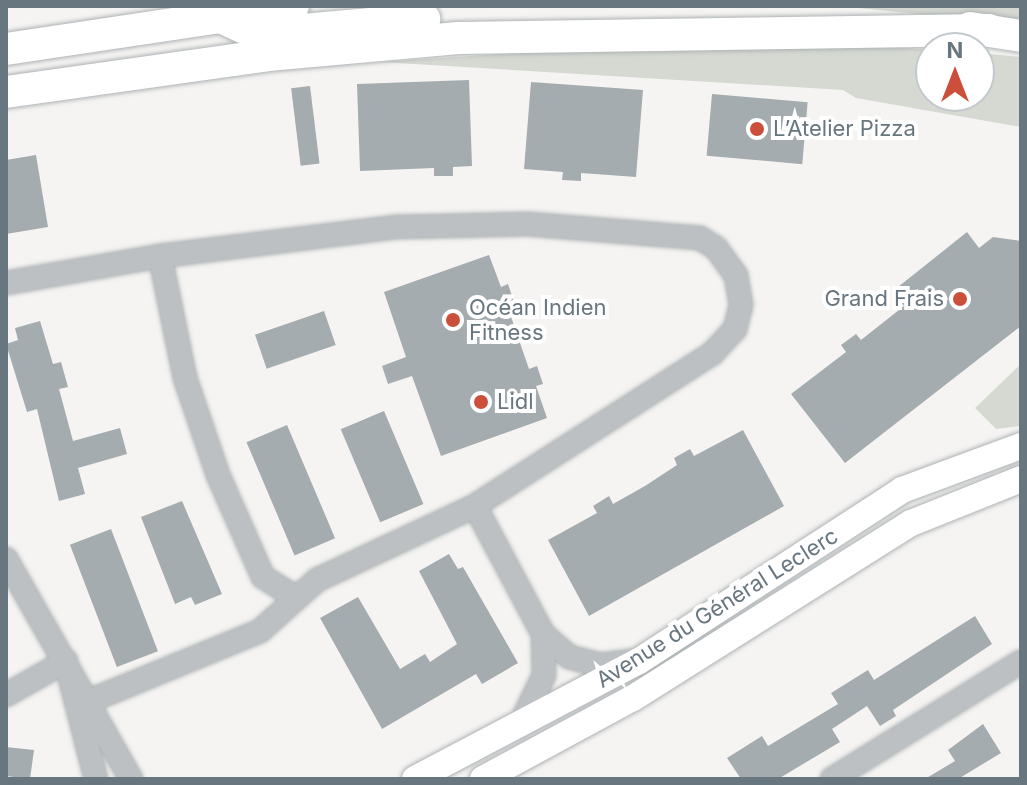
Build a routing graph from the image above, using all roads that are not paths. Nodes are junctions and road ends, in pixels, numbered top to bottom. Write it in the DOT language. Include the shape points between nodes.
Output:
graph roads {
  1 [pos="293,6"];
  2 [pos="223,18"];
  3 [pos="989,30"];
  4 [pos="1021,36"];
  5 [pos="6,49"];
  6 [pos="6,92"];
  7 [pos="160,256"];
  8 [pos="6,283"];
  9 [pos="1021,446"];
  10 [pos="1021,479"];
  11 [pos="475,506"];
  12 [pos="6,559"];
  13 [pos="295,597"];
  14 [pos="543,634"];
  15 [pos="66,661"];
  16 [pos="639,661"];
  17 [pos="1021,662"];
  18 [pos="6,695"];
  19 [pos="92,700"];
  20 [pos="518,729"];
  21 [pos="96,779"];
  22 [pos="131,779"];
  23 [pos="415,779"];
  24 [pos="483,779"];
  25 [pos="832,779"];
  1 -- 2 [label="highway"];
  2 -- 3 [label="highway" via="257,34 500,14 703,10"];
  2 -- 5 [label="highway"];
  3 -- 4 [label="highway"];
  3 -- 6 [label="highway" via="458,38 268,55"];
  7 -- 8 [label="street"];
  7 -- 11 [label="street" via="397,227 527,224 648,231 700,238 716,248 736,276 741,305 735,329 721,345"];
  7 -- 13 [label="street" via="185,378 218,475 263,577"];
  9 -- 16 [label="main road, Avenue du Général Leclerc" via="902,490"];
  10 -- 24 [label="main road, Avenue du Général Leclerc" via="911,523 633,698"];
  11 -- 13 [label="street" via="407,534"];
  11 -- 14 [label="street"];
  12 -- 15 [label="street"];
  13 -- 19 [label="street" via="260,631"];
  14 -- 16 [label="street" via="569,657 600,665"];
  14 -- 20 [label="street" via="544,675"];
  15 -- 18 [label="street"];
  15 -- 19 [label="street"];
  15 -- 21 [label="street"];
  16 -- 20 [label="main road, Avenue du Général Leclerc"];
  17 -- 25 [label="street"];
  19 -- 22 [label="street"];
  20 -- 23 [label="main road, Avenue du Général Leclerc"];
}
